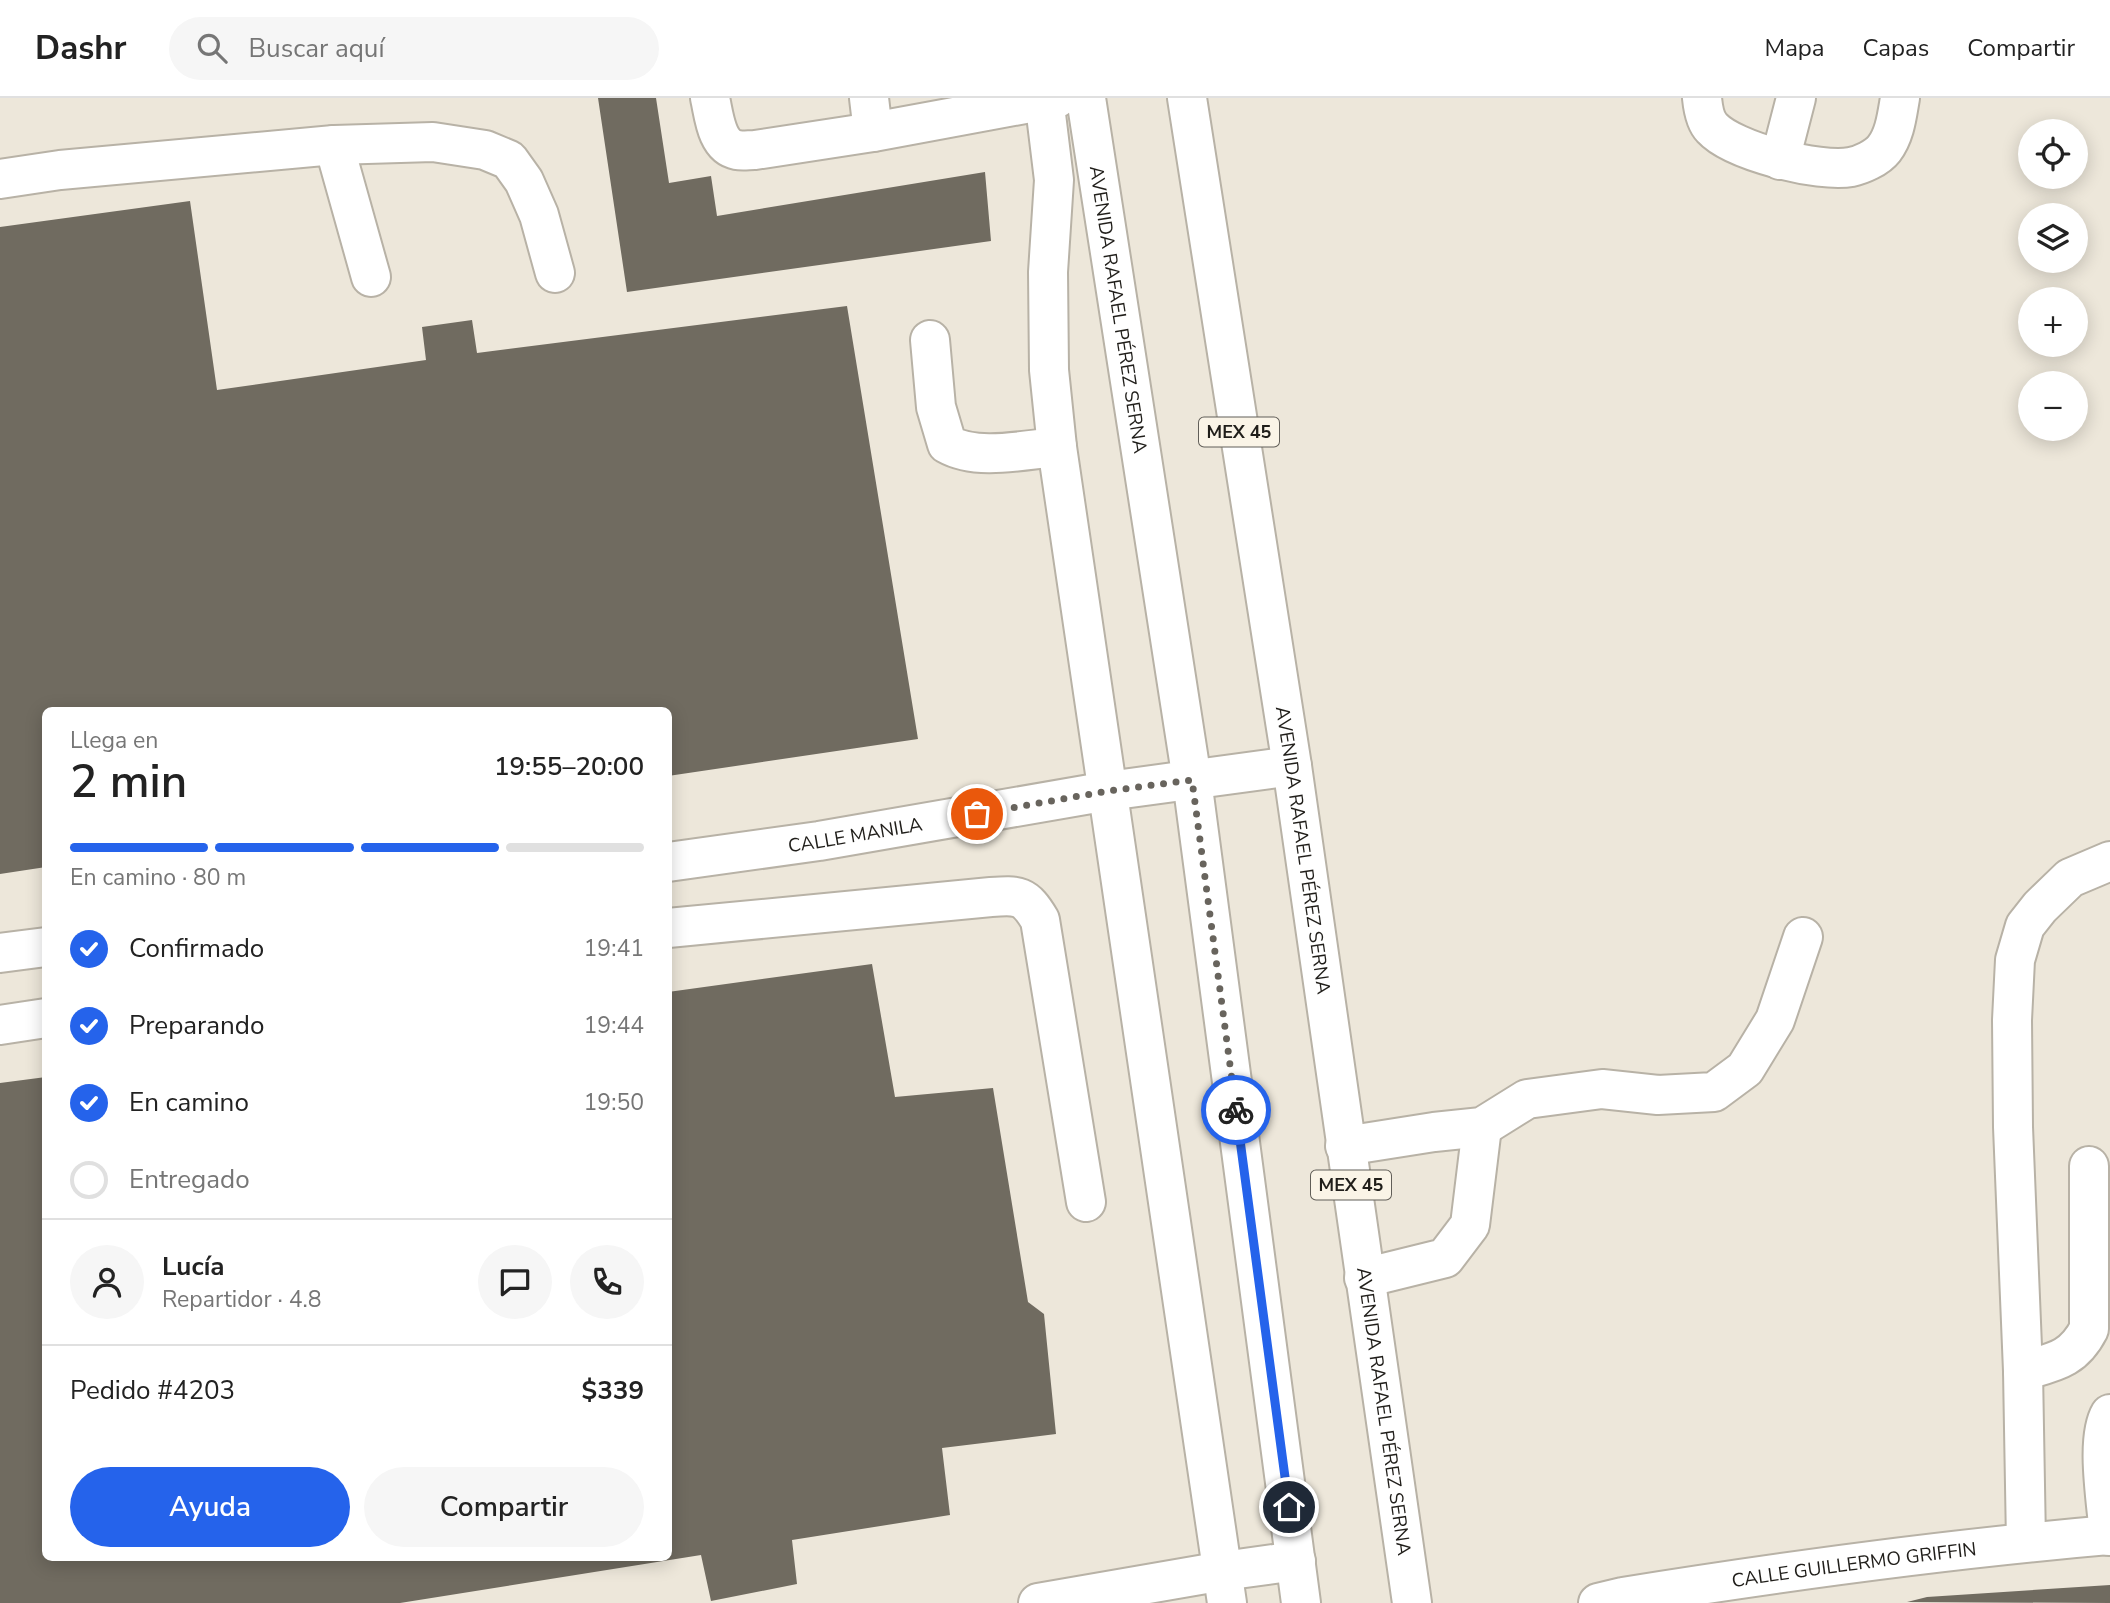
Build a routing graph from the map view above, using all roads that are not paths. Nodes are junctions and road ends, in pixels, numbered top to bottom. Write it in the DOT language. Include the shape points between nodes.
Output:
graph roads {
  1 [pos="710,98"];
  2 [pos="1086,98"];
  3 [pos="1187,98"];
  4 [pos="1702,98"];
  5 [pos="1796,98"];
  6 [pos="1900,98"];
  7 [pos="1049,99"];
  8 [pos="871,115"];
  9 [pos="334,145"];
  10 [pos="1780,160"];
  11 [pos="0,179"];
  12 [pos="555,274"];
  13 [pos="371,277"];
  14 [pos="930,340"];
  15 [pos="1057,447"];
  16 [pos="1292,766"];
  17 [pos="1192,780"];
  18 [pos="1108,791"];
  19 [pos="2110,860"];
  20 [pos="672,861"];
  21 [pos="672,928"];
  22 [pos="1804,937"];
  23 [pos="42,948"];
  24 [pos="0,953"];
  25 [pos="42,1019"];
  26 [pos="0,1025"];
  27 [pos="1482,1127"];
  28 [pos="1345,1146"];
  29 [pos="2089,1166"];
  30 [pos="1086,1202"];
  31 [pos="1364,1278"];
  32 [pos="2022,1371"];
  33 [pos="2110,1414"];
  34 [pos="2109,1536"];
  35 [pos="2026,1542"];
  36 [pos="1296,1561"];
  37 [pos="1225,1587"];
  38 [pos="1038,1603"];
  39 [pos="1301,1603"];
  40 [pos="1412,1603"];
  41 [pos="1598,1603"];
  1 -- 8 [label="main road" via="719,134 736,150 755,150"];
  2 -- 17 [label="main road, AVENIDA RAFAEL PÉREZ SERNA"];
  3 -- 16 [label="main road, AVENIDA RAFAEL PÉREZ SERNA / MEX 45"];
  4 -- 10 [label="main road" via="1709,126 1721,137"];
  5 -- 10 [label="main road"];
  6 -- 10 [label="main road" via="1893,134 1883,151 1867,162 1830,168"];
  7 -- 8 [label="main road"];
  7 -- 15 [label="main road" via="1054,180 1048,272 1049,370"];
  9 -- 11 [label="main road"];
  9 -- 12 [label="main road" via="433,142 485,150 509,160 538,215"];
  9 -- 13 [label="main road"];
  14 -- 15 [label="main road" via="936,407 947,444 981,454"];
  15 -- 18 [label="main road"];
  16 -- 17 [label="main road, CALLE MANILA"];
  16 -- 28 [label="main road, AVENIDA RAFAEL PÉREZ SERNA / MEX 45"];
  17 -- 18 [label="main road, CALLE MANILA"];
  17 -- 36 [label="main road, AVENIDA RAFAEL PÉREZ SERNA"];
  18 -- 20 [label="main road, CALLE MANILA"];
  18 -- 37 [label="main road"];
  19 -- 32 [label="main road" via="2070,878 2040,908 2025,926 2015,960 2013,1127"];
  21 -- 30 [label="main road" via="990,897 1014,896 1031,905 1040,920"];
  22 -- 27 [label="main road" via="1775,1020 1745,1069 1714,1092 1658,1095 1602,1089 1527,1099"];
  23 -- 24 [label="main road"];
  25 -- 26 [label="main road"];
  27 -- 28 [label="main road"];
  27 -- 31 [label="main road" via="1470,1225 1445,1258"];
  28 -- 31 [label="main road, AVENIDA RAFAEL PÉREZ SERNA / MEX 45"];
  29 -- 32 [label="main road" via="2089,1329 2069,1354"];
  31 -- 40 [label="main road, AVENIDA RAFAEL PÉREZ SERNA / MEX 45"];
  32 -- 35 [label="main road"];
  33 -- 34 [label="main road" via="2102,1444"];
  34 -- 35 [label="main road, CALLE GUILLERMO GRIFFIN"];
  35 -- 41 [label="main road, CALLE GUILLERMO GRIFFIN" via="1716,1582"];
  36 -- 37 [label="main road"];
  36 -- 39 [label="main road, AVENIDA RAFAEL PÉREZ SERNA"];
  37 -- 38 [label="main road"];
}
